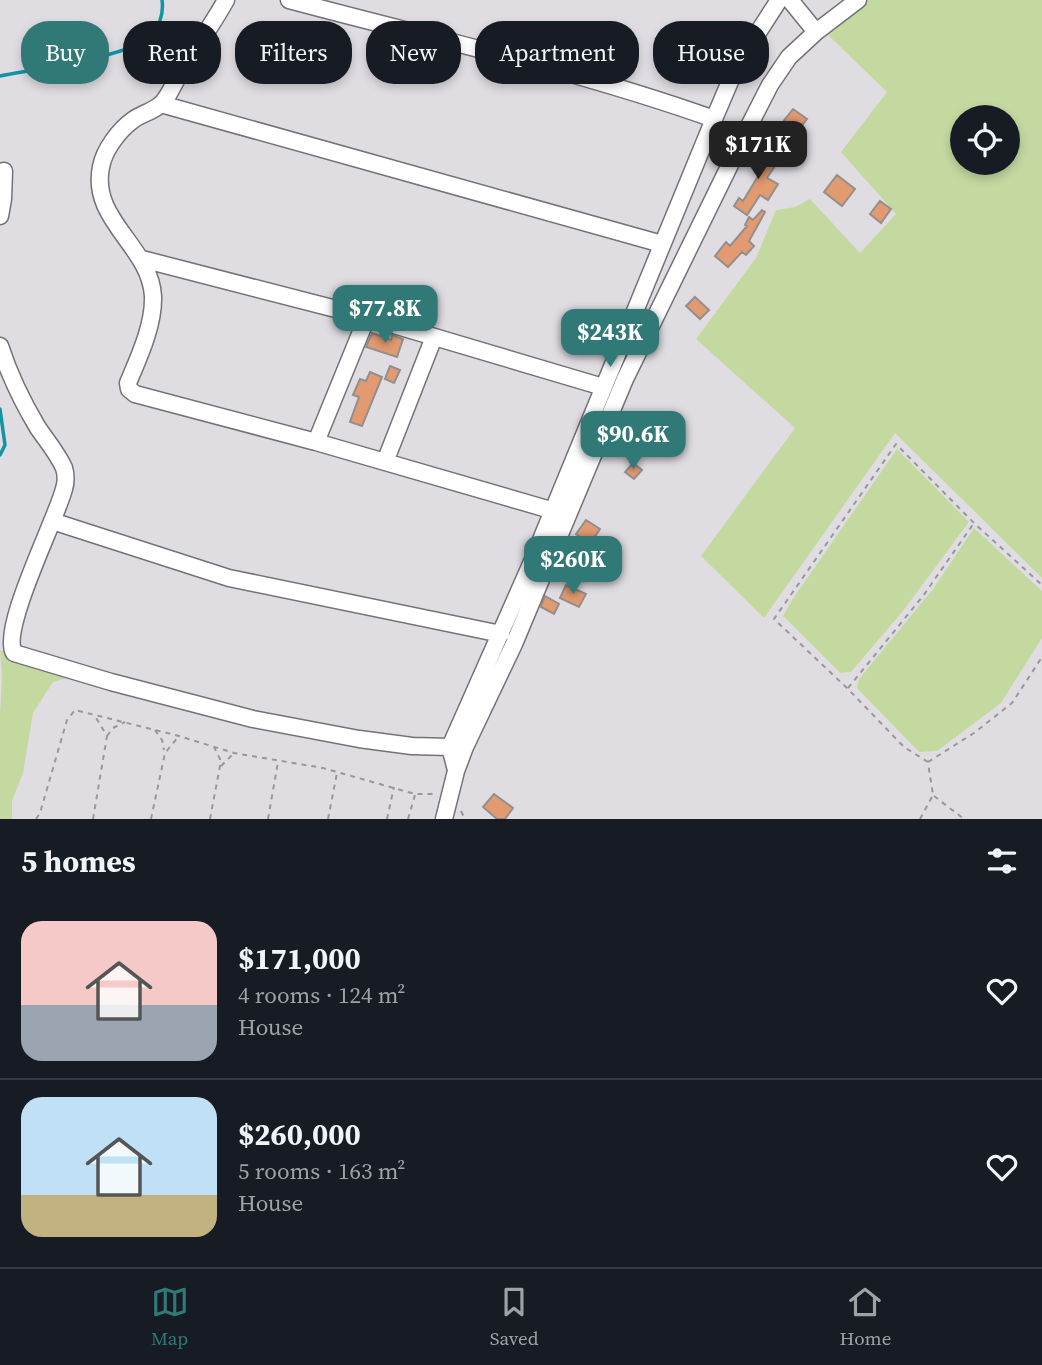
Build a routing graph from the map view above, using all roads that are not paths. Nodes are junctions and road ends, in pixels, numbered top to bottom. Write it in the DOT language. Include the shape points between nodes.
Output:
graph roads {
  1 [pos="226,0"];
  2 [pos="289,0"];
  3 [pos="858,0"];
  4 [pos="779,1"];
  5 [pos="816,32"];
  6 [pos="161,104"];
  7 [pos="714,119"];
  8 [pos="4,171"];
  9 [pos="0,216"];
  10 [pos="662,244"];
  11 [pos="142,259"];
  12 [pos="367,317"];
  13 [pos="434,337"];
  14 [pos="0,346"];
  15 [pos="603,387"];
  16 [pos="316,442"];
  17 [pos="385,462"];
  18 [pos="561,513"];
  19 [pos="52,521"];
  20 [pos="501,634"];
  21 [pos="450,747"];
  22 [pos="456,771"];
  23 [pos="444,819"];
  1 -- 6 [label="street"];
  2 -- 7 [label="street" via="569,74"];
  3 -- 5 [label="street"];
  4 -- 5 [label="street"];
  4 -- 7 [label="street" via="737,65"];
  5 -- 18 [label="street" via="789,58 764,97"];
  6 -- 10 [label="street"];
  6 -- 11 [label="street" via="124,128 101,165 103,202"];
  7 -- 10 [label="street"];
  8 -- 9 [label="street"];
  10 -- 15 [label="street"];
  11 -- 12 [label="street"];
  11 -- 16 [label="street" via="153,296 141,352 128,383 131,391"];
  12 -- 13 [label="street"];
  12 -- 16 [label="street"];
  13 -- 15 [label="street"];
  13 -- 17 [label="street"];
  14 -- 19 [label="street" via="37,425 65,470 65,487"];
  15 -- 18 [label="street"];
  16 -- 17 [label="street"];
  17 -- 18 [label="street"];
  18 -- 20 [label="street"];
  18 -- 22 [label="street" via="514,644"];
  19 -- 20 [label="street" via="229,578"];
  19 -- 21 [label="street" via="10,619 10,649 19,656 263,721 359,739"];
  20 -- 21 [label="street"];
  21 -- 22 [label="street"];
  22 -- 23 [label="street"];
}
